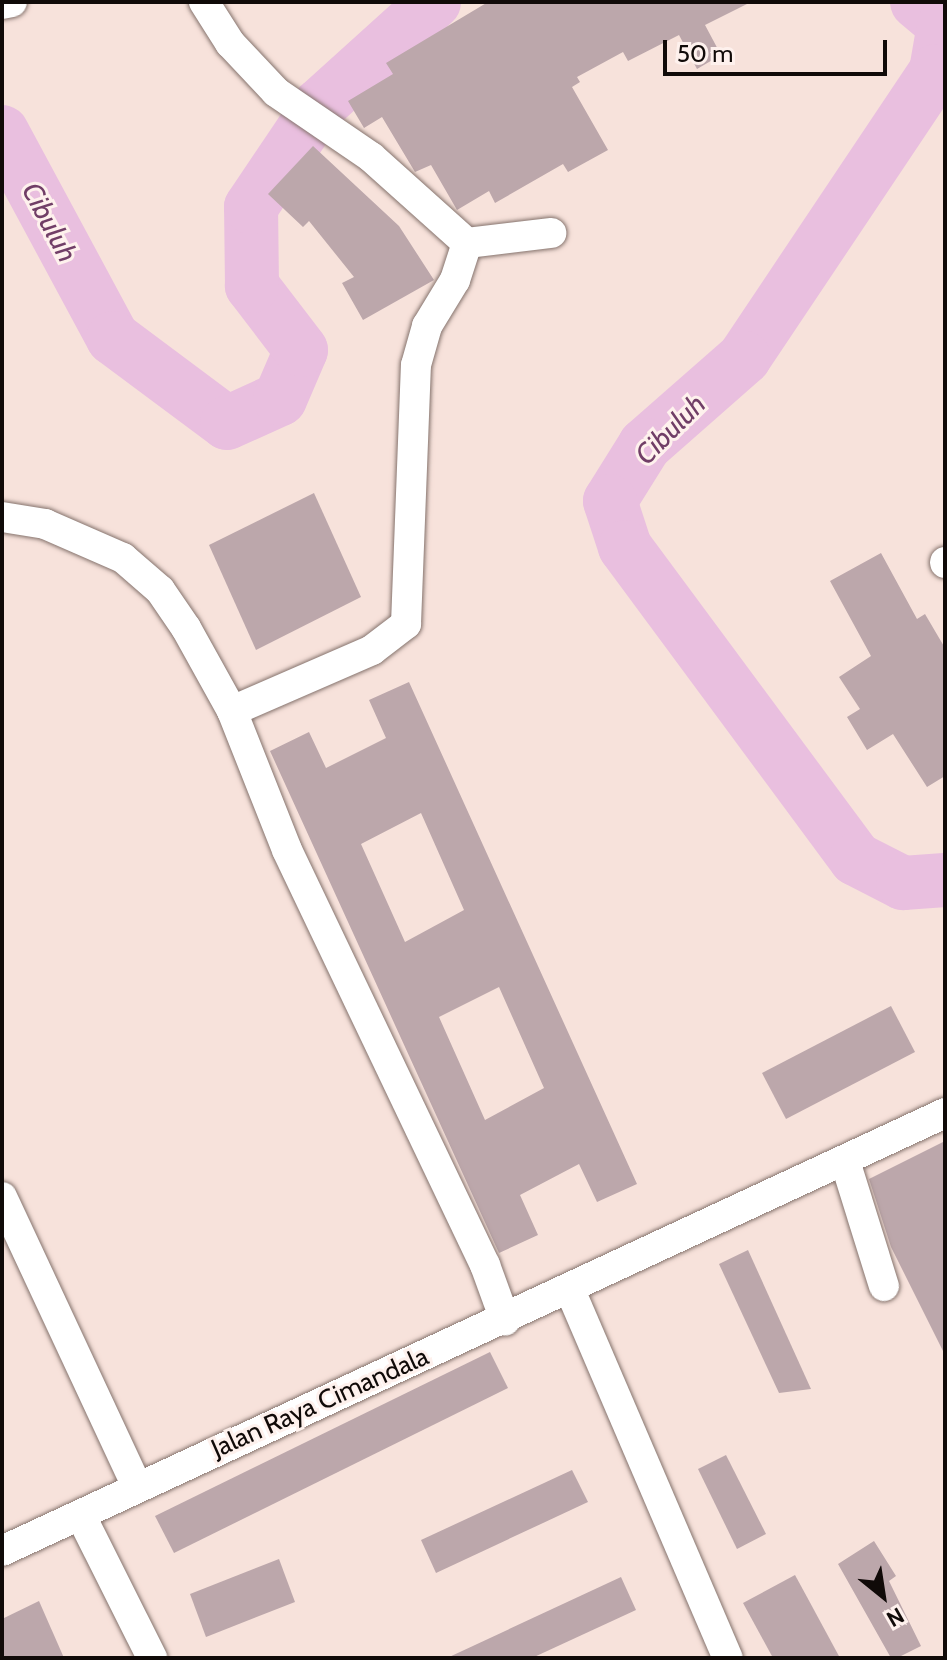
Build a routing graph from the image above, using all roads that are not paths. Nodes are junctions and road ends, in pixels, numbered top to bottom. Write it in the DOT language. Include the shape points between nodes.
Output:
graph roads {
  1 [pos="12,2"];
  2 [pos="204,2"];
  3 [pos="2,4"];
  4 [pos="551,233"];
  5 [pos="467,243"];
  6 [pos="2,517"];
  7 [pos="232,711"];
  8 [pos="945,1113"];
  9 [pos="845,1161"];
  10 [pos="2,1197"];
  11 [pos="884,1286"];
  12 [pos="570,1290"];
  13 [pos="505,1320"];
  14 [pos="136,1485"];
  15 [pos="81,1516"];
  16 [pos="2,1551"];
  17 [pos="152,1658"];
  18 [pos="728,1658"];
  1 -- 3 [label="street"];
  2 -- 5 [label="street" via="230,43 276,92 317,116"];
  4 -- 5 [label="street"];
  5 -- 7 [label="street" via="455,280 427,326 416,365 406,624 372,650"];
  6 -- 7 [label="street" via="45,524 123,558 160,590"];
  7 -- 13 [label="street" via="287,850 485,1265"];
  8 -- 9 [label="street, Jalan Raya Cimandala"];
  9 -- 11 [label="street"];
  9 -- 12 [label="street, Jalan Raya Cimandala"];
  10 -- 14 [label="street"];
  12 -- 13 [label="street, Jalan Raya Cimandala"];
  12 -- 18 [label="street"];
  13 -- 14 [label="street, Jalan Raya Cimandala"];
  14 -- 15 [label="street, Jalan Raya Cimandala"];
  15 -- 16 [label="street, Jalan Raya Cimandala"];
  15 -- 17 [label="street"];
}
